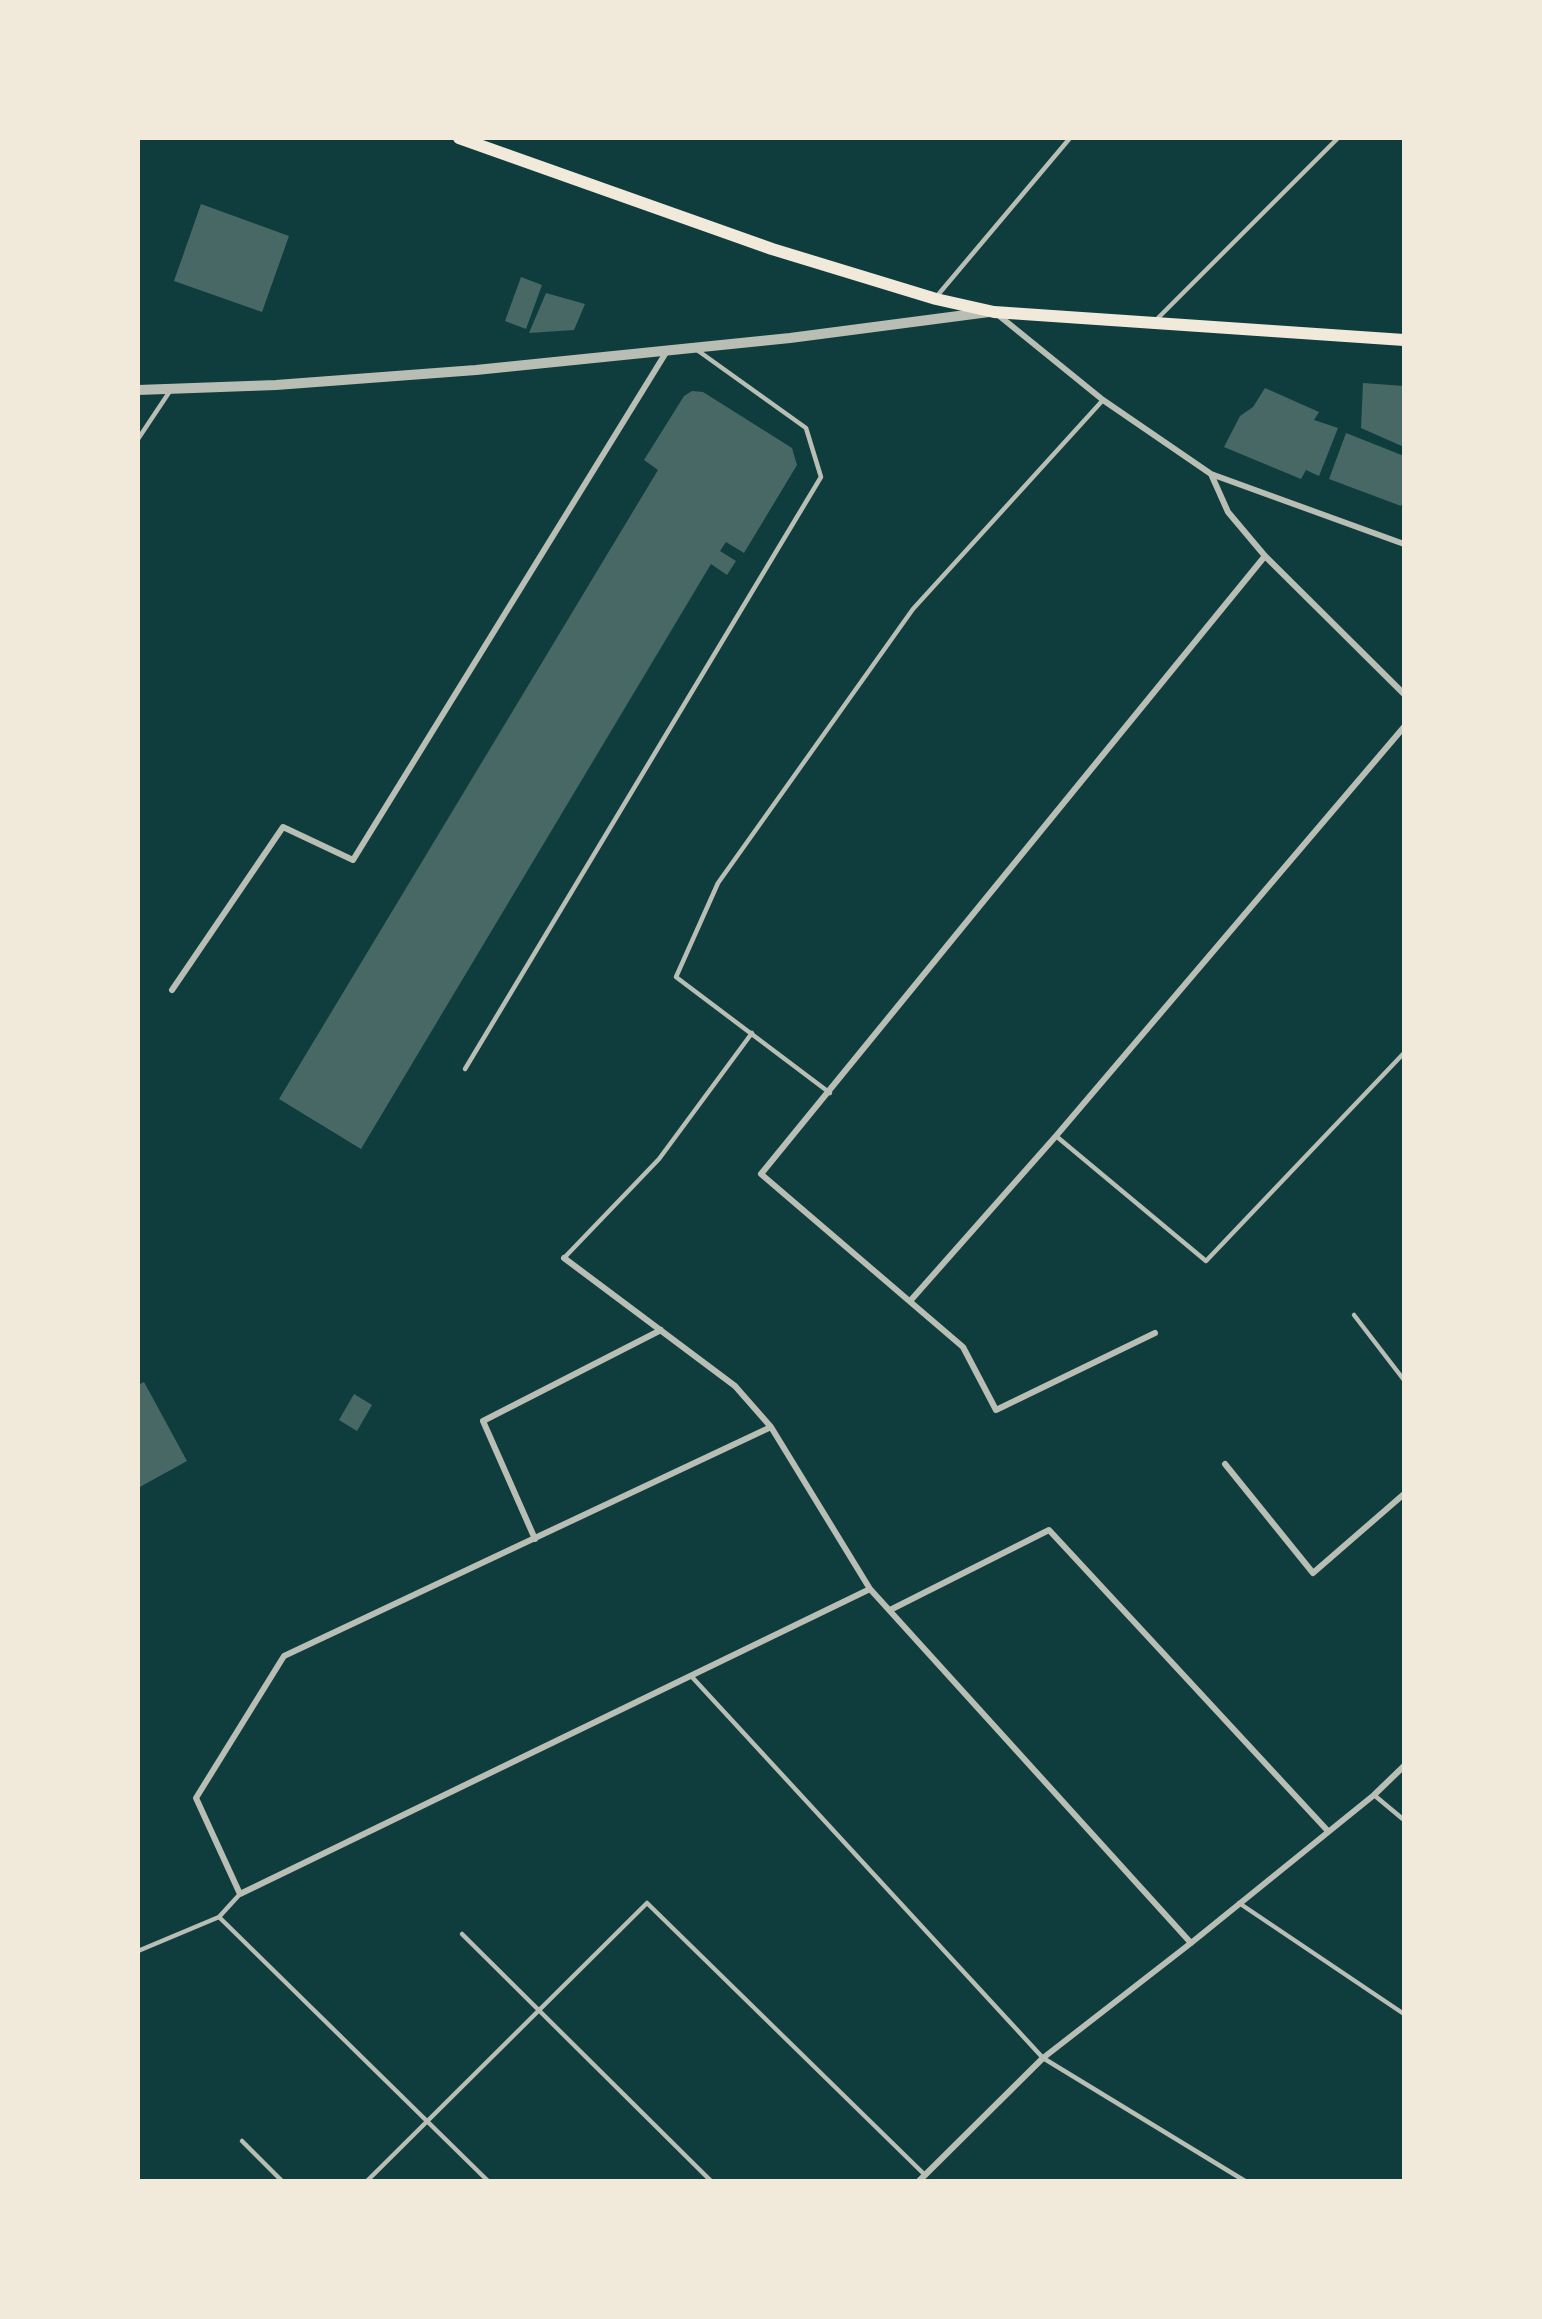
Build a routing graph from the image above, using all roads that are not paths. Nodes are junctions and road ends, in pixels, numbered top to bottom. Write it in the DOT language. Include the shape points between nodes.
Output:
graph roads {
  1 [pos="459,138"];
  2 [pos="1070,138"];
  3 [pos="1338,138"];
  4 [pos="936,298"];
  5 [pos="994,312"];
  6 [pos="1154,322"];
  7 [pos="1404,340"];
  8 [pos="695,348"];
  9 [pos="667,351"];
  10 [pos="172,388"];
  11 [pos="138,390"];
  12 [pos="1103,400"];
  13 [pos="138,439"];
  14 [pos="1211,474"];
  15 [pos="1404,544"];
  16 [pos="1265,556"];
  17 [pos="1404,694"];
  18 [pos="1404,727"];
  19 [pos="172,990"];
  20 [pos="752,1033"];
  21 [pos="1404,1053"];
  22 [pos="465,1069"];
  23 [pos="830,1093"];
  24 [pos="1056,1136"];
  25 [pos="564,1258"];
  26 [pos="910,1300"];
  27 [pos="1354,1315"];
  28 [pos="661,1330"];
  29 [pos="1155,1333"];
  30 [pos="1404,1380"];
  31 [pos="771,1427"];
  32 [pos="1226,1464"];
  33 [pos="1404,1494"];
  34 [pos="535,1539"];
  35 [pos="870,1589"];
  36 [pos="890,1610"];
  37 [pos="692,1677"];
  38 [pos="1404,1766"];
  39 [pos="1374,1795"];
  40 [pos="1404,1820"];
  41 [pos="1327,1830"];
  42 [pos="240,1894"];
  43 [pos="1239,1903"];
  44 [pos="219,1917"];
  45 [pos="462,1934"];
  46 [pos="1191,1943"];
  47 [pos="138,1951"];
  48 [pos="540,2009"];
  49 [pos="1404,2014"];
  50 [pos="1043,2058"];
  51 [pos="427,2121"];
  52 [pos="242,2141"];
  53 [pos="925,2175"];
  54 [pos="282,2181"];
  55 [pos="367,2181"];
  56 [pos="488,2181"];
  57 [pos="711,2181"];
  58 [pos="920,2181"];
  59 [pos="1245,2181"];
  1 -- 4 [label="main road" via="772,249"];
  2 -- 4 [label="lane"];
  3 -- 6 [label="lane"];
  4 -- 5 [label="main road"];
  5 -- 6 [label="main road"];
  5 -- 8 [label="street"];
  5 -- 12 [label="street"];
  6 -- 7 [label="main road"];
  8 -- 9 [label="street"];
  8 -- 22 [label="lane" via="806,428 821,477"];
  9 -- 10 [label="street" via="465,371 276,385"];
  9 -- 19 [label="street" via="353,860 283,827"];
  10 -- 11 [label="street"];
  10 -- 13 [label="lane"];
  12 -- 14 [label="street"];
  12 -- 20 [label="lane" via="913,609 718,883 676,977"];
  14 -- 15 [label="street"];
  14 -- 16 [label="street" via="1228,512"];
  16 -- 17 [label="street"];
  16 -- 23 [label="street"];
  18 -- 24 [label="street"];
  20 -- 23 [label="lane"];
  20 -- 25 [label="lane" via="659,1159"];
  21 -- 24 [label="lane" via="1206,1261"];
  23 -- 26 [label="street" via="761,1174"];
  24 -- 26 [label="street"];
  25 -- 28 [label="street"];
  26 -- 29 [label="street" via="963,1347 996,1410"];
  27 -- 30 [label="lane"];
  28 -- 31 [label="street" via="735,1386"];
  28 -- 34 [label="street" via="483,1421"];
  31 -- 34 [label="street"];
  31 -- 35 [label="street"];
  32 -- 33 [label="street" via="1313,1573"];
  34 -- 42 [label="street" via="284,1656 196,1798"];
  35 -- 36 [label="street"];
  35 -- 37 [label="street"];
  36 -- 41 [label="street" via="1049,1530"];
  36 -- 46 [label="street"];
  37 -- 42 [label="street"];
  37 -- 50 [label="lane"];
  38 -- 39 [label="street"];
  39 -- 40 [label="lane"];
  39 -- 41 [label="street"];
  41 -- 43 [label="street"];
  42 -- 44 [label="lane"];
  43 -- 46 [label="street"];
  43 -- 49 [label="lane"];
  44 -- 47 [label="lane"];
  44 -- 51 [label="lane"];
  45 -- 48 [label="lane"];
  46 -- 50 [label="street"];
  48 -- 51 [label="lane"];
  48 -- 53 [label="lane" via="647,1903"];
  48 -- 57 [label="lane"];
  50 -- 53 [label="street"];
  50 -- 59 [label="lane"];
  51 -- 55 [label="lane"];
  51 -- 56 [label="lane"];
  52 -- 54 [label="lane"];
  53 -- 58 [label="street"];
}
